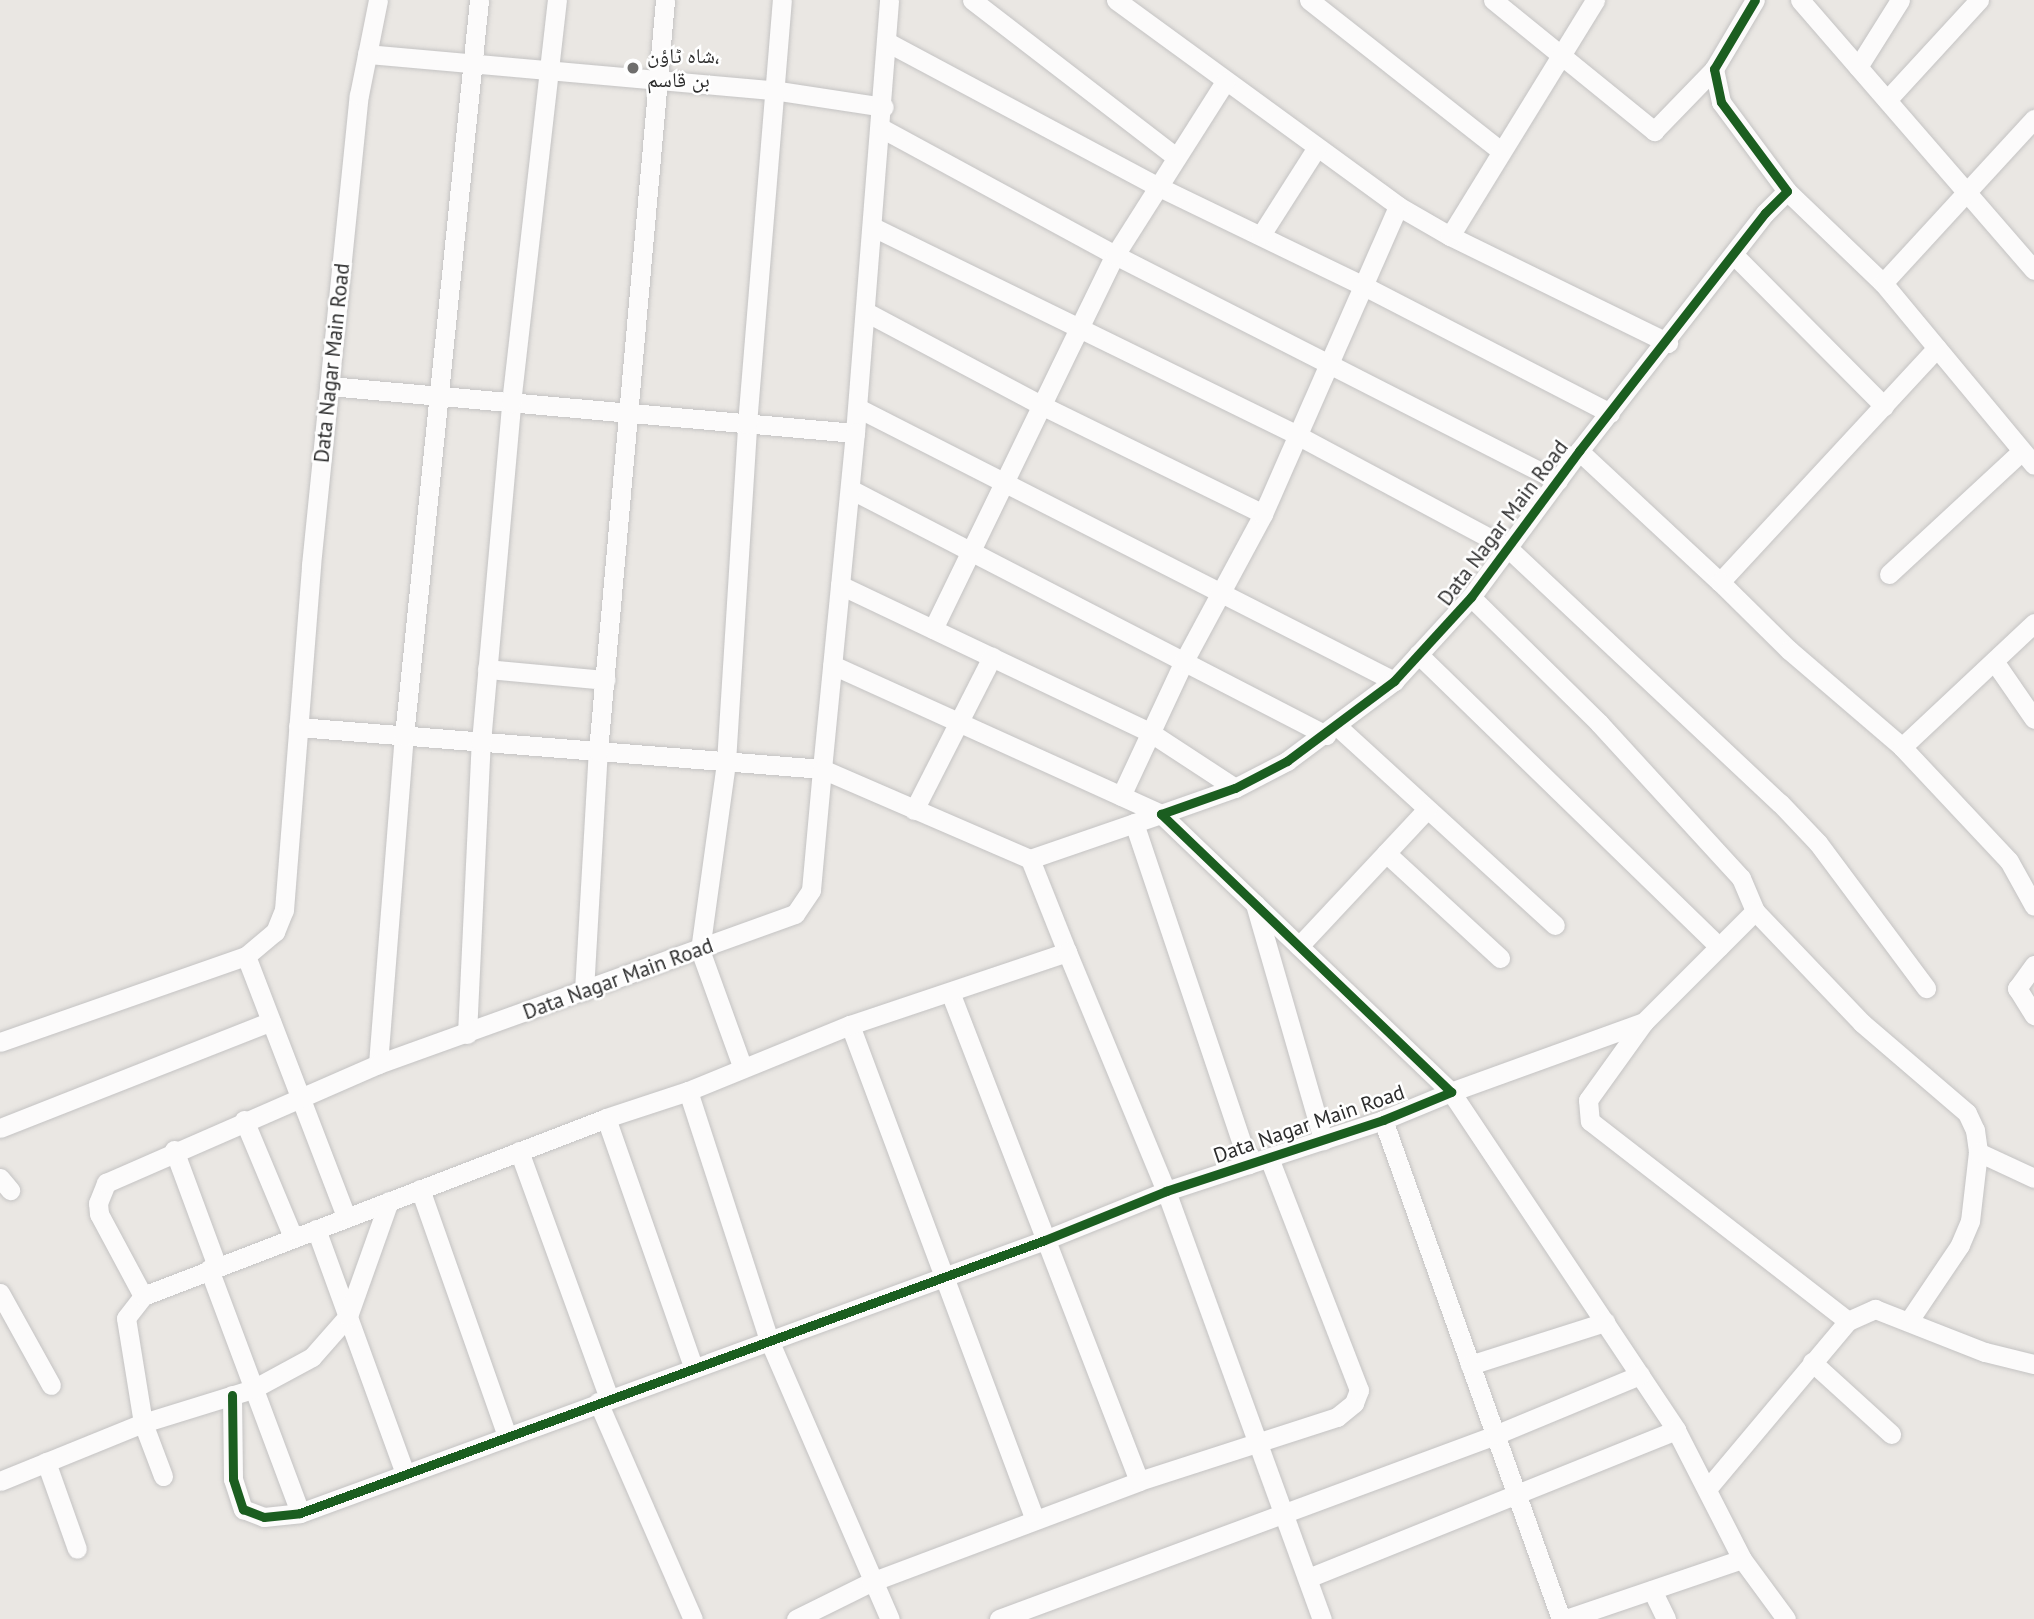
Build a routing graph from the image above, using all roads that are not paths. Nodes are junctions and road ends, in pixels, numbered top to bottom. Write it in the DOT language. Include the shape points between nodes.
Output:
graph roads {
  1 [pos="378,0"];
  2 [pos="479,0"];
  3 [pos="557,0"];
  4 [pos="665,0"];
  5 [pos="782,0"];
  6 [pos="889,0"];
  7 [pos="972,0"];
  8 [pos="1116,0"];
  9 [pos="1309,0"];
  10 [pos="1493,0"];
  11 [pos="1595,0"];
  12 [pos="1755,0"];
  13 [pos="1800,0"];
  14 [pos="1900,0"];
  15 [pos="1979,0"];
  16 [pos="887,42"];
  17 [pos="367,54"];
  18 [pos="1561,55"];
  19 [pos="473,64"];
  20 [pos="1858,67"];
  21 [pos="1714,69"];
  22 [pos="548,70"];
  23 [pos="658,80"];
  24 [pos="1225,82"];
  25 [pos="773,90"];
  26 [pos="1887,100"];
  27 [pos="884,107"];
  28 [pos="2034,119"];
  29 [pos="881,128"];
  30 [pos="1317,147"];
  31 [pos="1501,151"];
  32 [pos="1176,157"];
  33 [pos="1157,186"];
  34 [pos="1787,191"];
  35 [pos="1967,192"];
  36 [pos="1398,206"];
  37 [pos="873,227"];
  38 [pos="1261,235"];
  39 [pos="1450,236"];
  40 [pos="1115,255"];
  41 [pos="1734,255"];
  42 [pos="2034,270"];
  43 [pos="1883,284"];
  44 [pos="1364,286"];
  45 [pos="866,312"];
  46 [pos="1079,330"];
  47 [pos="1668,343"];
  48 [pos="1937,348"];
  49 [pos="1332,364"];
  50 [pos="329,386"];
  51 [pos="438,396"];
  52 [pos="511,403"];
  53 [pos="1043,406"];
  54 [pos="1884,406"];
  55 [pos="858,408"];
  56 [pos="1610,413"];
  57 [pos="631,414"];
  58 [pos="747,424"];
  59 [pos="855,433"];
  60 [pos="1299,436"];
  61 [pos="1579,451"];
  62 [pos="2028,458"];
  63 [pos="1006,481"];
  64 [pos="1558,481"];
  65 [pos="850,489"];
  66 [pos="1263,514"];
  67 [pos="1508,548"];
  68 [pos="970,551"];
  69 [pos="1889,574"];
  70 [pos="1720,582"];
  71 [pos="840,585"];
  72 [pos="1224,591"];
  73 [pos="1471,597"];
  74 [pos="2034,623"];
  75 [pos="933,629"];
  76 [pos="1418,654"];
  77 [pos="992,657"];
  78 [pos="1185,661"];
  79 [pos="1994,661"];
  80 [pos="832,665"];
  81 [pos="487,668"];
  82 [pos="605,680"];
  83 [pos="1394,681"];
  84 [pos="2034,719"];
  85 [pos="958,722"];
  86 [pos="298,727"];
  87 [pos="1332,731"];
  88 [pos="1151,733"];
  89 [pos="404,736"];
  90 [pos="481,742"];
  91 [pos="1902,747"];
  92 [pos="598,751"];
  93 [pos="726,762"];
  94 [pos="822,769"];
  95 [pos="1235,788"];
  96 [pos="1121,796"];
  97 [pos="1427,809"];
  98 [pos="914,810"];
  99 [pos="1161,814"];
  100 [pos="1134,823"];
  101 [pos="1385,853"];
  102 [pos="1030,859"];
  103 [pos="1254,903"];
  104 [pos="2034,906"];
  105 [pos="1755,911"];
  106 [pos="1555,925"];
  107 [pos="1299,946"];
  108 [pos="1718,947"];
  109 [pos="699,950"];
  110 [pos="1067,951"];
  111 [pos="246,956"];
  112 [pos="1500,958"];
  113 [pos="2034,965"];
  114 [pos="1926,988"];
  115 [pos="584,991"];
  116 [pos="950,992"];
  117 [pos="2034,1015"];
  118 [pos="271,1021"];
  119 [pos="1644,1022"];
  120 [pos="850,1025"];
  121 [pos="467,1034"];
  122 [pos="0,1042"];
  123 [pos="378,1064"];
  124 [pos="742,1066"];
  125 [pos="688,1091"];
  126 [pos="1451,1092"];
  127 [pos="300,1095"];
  128 [pos="606,1118"];
  129 [pos="244,1120"];
  130 [pos="1383,1120"];
  131 [pos="0,1128"];
  132 [pos="1323,1140"];
  133 [pos="174,1150"];
  134 [pos="519,1151"];
  135 [pos="1978,1152"];
  136 [pos="1269,1158"];
  137 [pos="1249,1164"];
  138 [pos="2034,1178"];
  139 [pos="420,1189"];
  140 [pos="1166,1191"];
  141 [pos="388,1201"];
  142 [pos="346,1217"];
  143 [pos="316,1228"];
  144 [pos="293,1237"];
  145 [pos="1045,1240"];
  146 [pos="213,1268"];
  147 [pos="947,1275"];
  148 [pos="0,1293"];
  149 [pos="143,1296"];
  150 [pos="348,1316"];
  151 [pos="1910,1319"];
  152 [pos="1848,1321"];
  153 [pos="1605,1322"];
  154 [pos="769,1340"];
  155 [pos="1812,1362"];
  156 [pos="2034,1364"];
  157 [pos="1470,1366"];
  158 [pos="693,1367"];
  159 [pos="1640,1375"];
  160 [pos="51,1385"];
  161 [pos="253,1389"];
  162 [pos="232,1395"];
  163 [pos="604,1400"];
  164 [pos="142,1423"];
  165 [pos="1676,1430"];
  166 [pos="1891,1434"];
  167 [pos="1495,1435"];
  168 [pos="507,1436"];
  169 [pos="1258,1443"];
  170 [pos="46,1462"];
  171 [pos="405,1474"];
  172 [pos="163,1476"];
  173 [pos="0,1481"];
  174 [pos="1139,1481"];
  175 [pos="1707,1489"];
  176 [pos="1516,1494"];
  177 [pos="1283,1512"];
  178 [pos="300,1513"];
  179 [pos="1035,1520"];
  180 [pos="77,1549"];
  181 [pos="1742,1559"];
  182 [pos="1308,1578"];
  183 [pos="871,1582"];
  184 [pos="1652,1590"];
  185 [pos="693,1619"];
  186 [pos="796,1619"];
  187 [pos="890,1619"];
  188 [pos="999,1619"];
  189 [pos="1322,1619"];
  190 [pos="1564,1619"];
  191 [pos="1666,1619"];
  192 [pos="1786,1619"];
  1 -- 17 [label="street, Data Nagar Main Road"];
  2 -- 19 [label="street"];
  3 -- 22 [label="street"];
  4 -- 23 [label="street"];
  5 -- 25 [label="street"];
  6 -- 16 [label="street, Data Nagar Main Road"];
  7 -- 32 [label="street"];
  8 -- 24 [label="street"];
  9 -- 31 [label="street"];
  10 -- 18 [label="street"];
  11 -- 18 [label="street"];
  12 -- 21 [label="street"];
  13 -- 20 [label="street"];
  14 -- 20 [label="street"];
  15 -- 26 [label="street"];
  16 -- 27 [label="street, Data Nagar Main Road"];
  16 -- 33 [label="street"];
  17 -- 19 [label="street"];
  17 -- 50 [label="street, Data Nagar Main Road"];
  18 -- 21 [label="street" via="1654,131"];
  18 -- 31 [label="street"];
  19 -- 22 [label="street"];
  19 -- 51 [label="street"];
  20 -- 26 [label="street"];
  21 -- 34 [label="street" via="1721,102"];
  22 -- 23 [label="street"];
  22 -- 52 [label="street"];
  23 -- 25 [label="street"];
  23 -- 57 [label="street"];
  24 -- 30 [label="street"];
  24 -- 32 [label="street"];
  25 -- 27 [label="street"];
  25 -- 58 [label="street"];
  26 -- 35 [label="street"];
  27 -- 29 [label="street, Data Nagar Main Road"];
  28 -- 35 [label="street"];
  29 -- 37 [label="street, Data Nagar Main Road"];
  29 -- 40 [label="street"];
  30 -- 36 [label="street"];
  30 -- 38 [label="street"];
  31 -- 39 [label="street"];
  32 -- 33 [label="street"];
  33 -- 38 [label="street"];
  33 -- 40 [label="street"];
  34 -- 41 [label="street, Data Nagar Main Road"];
  34 -- 43 [label="street"];
  35 -- 42 [label="street"];
  35 -- 43 [label="street"];
  36 -- 39 [label="street"];
  36 -- 44 [label="street"];
  37 -- 45 [label="street, Data Nagar Main Road"];
  37 -- 46 [label="street"];
  38 -- 44 [label="street"];
  39 -- 47 [label="street"];
  40 -- 46 [label="street"];
  40 -- 49 [label="street"];
  41 -- 47 [label="street, Data Nagar Main Road"];
  41 -- 54 [label="street"];
  43 -- 48 [label="street"];
  44 -- 49 [label="street"];
  44 -- 56 [label="street"];
  45 -- 53 [label="street"];
  45 -- 55 [label="street, Data Nagar Main Road"];
  46 -- 53 [label="street"];
  46 -- 60 [label="street"];
  47 -- 56 [label="street, Data Nagar Main Road"];
  48 -- 54 [label="street"];
  48 -- 62 [label="street"];
  49 -- 60 [label="street"];
  49 -- 64 [label="street"];
  50 -- 51 [label="street"];
  50 -- 86 [label="street, Data Nagar Main Road"];
  51 -- 52 [label="street"];
  51 -- 89 [label="street"];
  52 -- 57 [label="street"];
  52 -- 81 [label="street"];
  53 -- 63 [label="street"];
  53 -- 66 [label="street"];
  54 -- 70 [label="street"];
  55 -- 59 [label="street, Data Nagar Main Road"];
  55 -- 63 [label="street"];
  56 -- 61 [label="street, Data Nagar Main Road"];
  57 -- 58 [label="street"];
  57 -- 82 [label="street"];
  58 -- 59 [label="street"];
  58 -- 93 [label="street"];
  59 -- 65 [label="street, Data Nagar Main Road"];
  60 -- 66 [label="street"];
  60 -- 67 [label="street"];
  61 -- 64 [label="street, Data Nagar Main Road"];
  61 -- 70 [label="street"];
  62 -- 69 [label="street"];
  63 -- 68 [label="street"];
  63 -- 72 [label="street"];
  64 -- 67 [label="street, Data Nagar Main Road"];
  65 -- 68 [label="street"];
  65 -- 71 [label="street, Data Nagar Main Road"];
  66 -- 72 [label="street"];
  67 -- 73 [label="street, Data Nagar Main Road"];
  67 -- 114 [label="street" via="1780,803 1818,844"];
  68 -- 75 [label="street"];
  68 -- 78 [label="street"];
  70 -- 91 [label="street" via="1789,650"];
  71 -- 75 [label="street"];
  71 -- 80 [label="street, Data Nagar Main Road"];
  72 -- 78 [label="street"];
  72 -- 83 [label="street"];
  73 -- 76 [label="street, Data Nagar Main Road"];
  73 -- 105 [label="street" via="1599,723 1741,878"];
  74 -- 79 [label="street"];
  75 -- 77 [label="street"];
  76 -- 83 [label="street, Data Nagar Main Road"];
  76 -- 108 [label="street"];
  77 -- 85 [label="street"];
  77 -- 88 [label="street"];
  78 -- 87 [label="street"];
  78 -- 88 [label="street"];
  79 -- 84 [label="street"];
  79 -- 91 [label="street"];
  80 -- 85 [label="street, Data Nagar Main Road"];
  80 -- 94 [label="street, Data Nagar Main Road"];
  81 -- 82 [label="street"];
  81 -- 90 [label="street"];
  82 -- 92 [label="street"];
  83 -- 87 [label="street, Data Nagar Main Road"];
  85 -- 96 [label="street, Data Nagar Main Road"];
  85 -- 98 [label="street"];
  86 -- 89 [label="street"];
  86 -- 111 [label="street, Data Nagar Main Road" via="284,910 275,932"];
  87 -- 95 [label="street, Data Nagar Main Road"];
  87 -- 97 [label="street"];
  88 -- 95 [label="street"];
  88 -- 96 [label="street"];
  89 -- 90 [label="street"];
  89 -- 123 [label="street"];
  90 -- 92 [label="street"];
  90 -- 121 [label="street"];
  91 -- 104 [label="street" via="2009,861"];
  92 -- 93 [label="street"];
  92 -- 115 [label="street"];
  93 -- 94 [label="street"];
  93 -- 109 [label="street"];
  94 -- 98 [label="street"];
  94 -- 109 [label="street, Data Nagar Main Road" via="811,890 805,902 780,922"];
  95 -- 99 [label="street, Data Nagar Main Road"];
  96 -- 99 [label="street, Data Nagar Main Road"];
  97 -- 101 [label="street"];
  97 -- 106 [label="street"];
  98 -- 102 [label="street"];
  99 -- 100 [label="street, Data Nagar Main Road"];
  99 -- 103 [label="street, Data Nagar Main Road"];
  100 -- 102 [label="street, Data Nagar Main Road"];
  100 -- 137 [label="street"];
  101 -- 107 [label="street"];
  101 -- 112 [label="street"];
  102 -- 110 [label="street"];
  103 -- 107 [label="street, Data Nagar Main Road"];
  103 -- 132 [label="street"];
  105 -- 108 [label="street"];
  105 -- 135 [label="street" via="1863,1023 1967,1113"];
  107 -- 126 [label="street, Data Nagar Main Road"];
  108 -- 119 [label="street"];
  109 -- 115 [label="street, Data Nagar Main Road"];
  109 -- 124 [label="street"];
  110 -- 116 [label="street"];
  110 -- 140 [label="street"];
  111 -- 118 [label="street"];
  111 -- 122 [label="street"];
  113 -- 117 [label="street" via="2017,988"];
  115 -- 121 [label="street, Data Nagar Main Road"];
  116 -- 120 [label="street"];
  116 -- 145 [label="street"];
  118 -- 127 [label="street"];
  118 -- 131 [label="street"];
  119 -- 126 [label="street"];
  119 -- 152 [label="street" via="1588,1100 1590,1121"];
  120 -- 124 [label="street"];
  120 -- 147 [label="street"];
  121 -- 123 [label="street, Data Nagar Main Road"];
  123 -- 127 [label="street, Data Nagar Main Road"];
  124 -- 125 [label="street"];
  125 -- 128 [label="street"];
  125 -- 154 [label="street"];
  126 -- 130 [label="street, Data Nagar Main Road"];
  126 -- 153 [label="street"];
  127 -- 129 [label="street, Data Nagar Main Road"];
  127 -- 142 [label="street"];
  128 -- 134 [label="street"];
  128 -- 158 [label="street"];
  129 -- 133 [label="street, Data Nagar Main Road"];
  129 -- 144 [label="street"];
  130 -- 132 [label="street, Data Nagar Main Road"];
  130 -- 157 [label="street"];
  132 -- 136 [label="street, Data Nagar Main Road"];
  133 -- 146 [label="street"];
  133 -- 149 [label="street, Data Nagar Main Road" via="106,1183 98,1203 99,1214"];
  134 -- 139 [label="street"];
  134 -- 163 [label="street"];
  135 -- 138 [label="street"];
  135 -- 151 [label="street" via="1970,1222 1960,1245"];
  136 -- 137 [label="street, Data Nagar Main Road"];
  136 -- 169 [label="street" via="1359,1390 1354,1403 1337,1417"];
  137 -- 140 [label="street, Data Nagar Main Road"];
  139 -- 141 [label="street"];
  139 -- 168 [label="street"];
  140 -- 145 [label="street, Data Nagar Main Road"];
  140 -- 169 [label="street"];
  141 -- 142 [label="street"];
  141 -- 150 [label="street"];
  142 -- 143 [label="street"];
  143 -- 144 [label="street"];
  143 -- 150 [label="street"];
  144 -- 146 [label="street"];
  145 -- 147 [label="street, Data Nagar Main Road"];
  145 -- 174 [label="street"];
  146 -- 149 [label="street"];
  146 -- 161 [label="street"];
  147 -- 154 [label="street, Data Nagar Main Road"];
  147 -- 179 [label="street"];
  148 -- 160 [label="street"];
  149 -- 164 [label="street" via="126,1318"];
  150 -- 161 [label="street" via="312,1357"];
  150 -- 171 [label="street"];
  151 -- 152 [label="street" via="1875,1309"];
  151 -- 156 [label="street" via="1985,1352"];
  152 -- 155 [label="street"];
  153 -- 157 [label="street"];
  153 -- 159 [label="street"];
  154 -- 158 [label="street, Data Nagar Main Road"];
  154 -- 183 [label="street"];
  155 -- 166 [label="street"];
  155 -- 175 [label="street"];
  157 -- 167 [label="street"];
  158 -- 163 [label="street, Data Nagar Main Road"];
  159 -- 165 [label="street"];
  159 -- 167 [label="street"];
  161 -- 162 [label="street"];
  161 -- 178 [label="street"];
  162 -- 164 [label="street"];
  162 -- 178 [label="street, Data Nagar Main Road" via="233,1479 243,1509 264,1517"];
  163 -- 168 [label="street, Data Nagar Main Road"];
  163 -- 185 [label="street"];
  164 -- 170 [label="street"];
  164 -- 172 [label="street"];
  165 -- 175 [label="street"];
  165 -- 176 [label="street"];
  167 -- 176 [label="street"];
  167 -- 177 [label="street"];
  168 -- 171 [label="street, Data Nagar Main Road"];
  169 -- 174 [label="street"];
  169 -- 177 [label="street"];
  170 -- 173 [label="street"];
  170 -- 180 [label="street"];
  171 -- 178 [label="street, Data Nagar Main Road"];
  174 -- 179 [label="street"];
  175 -- 181 [label="street"];
  176 -- 182 [label="street"];
  176 -- 190 [label="street"];
  177 -- 182 [label="street"];
  177 -- 188 [label="street"];
  179 -- 183 [label="street"];
  181 -- 184 [label="street"];
  181 -- 192 [label="street"];
  182 -- 189 [label="street"];
  183 -- 186 [label="street"];
  183 -- 187 [label="street"];
  184 -- 190 [label="street"];
  184 -- 191 [label="street"];
}
